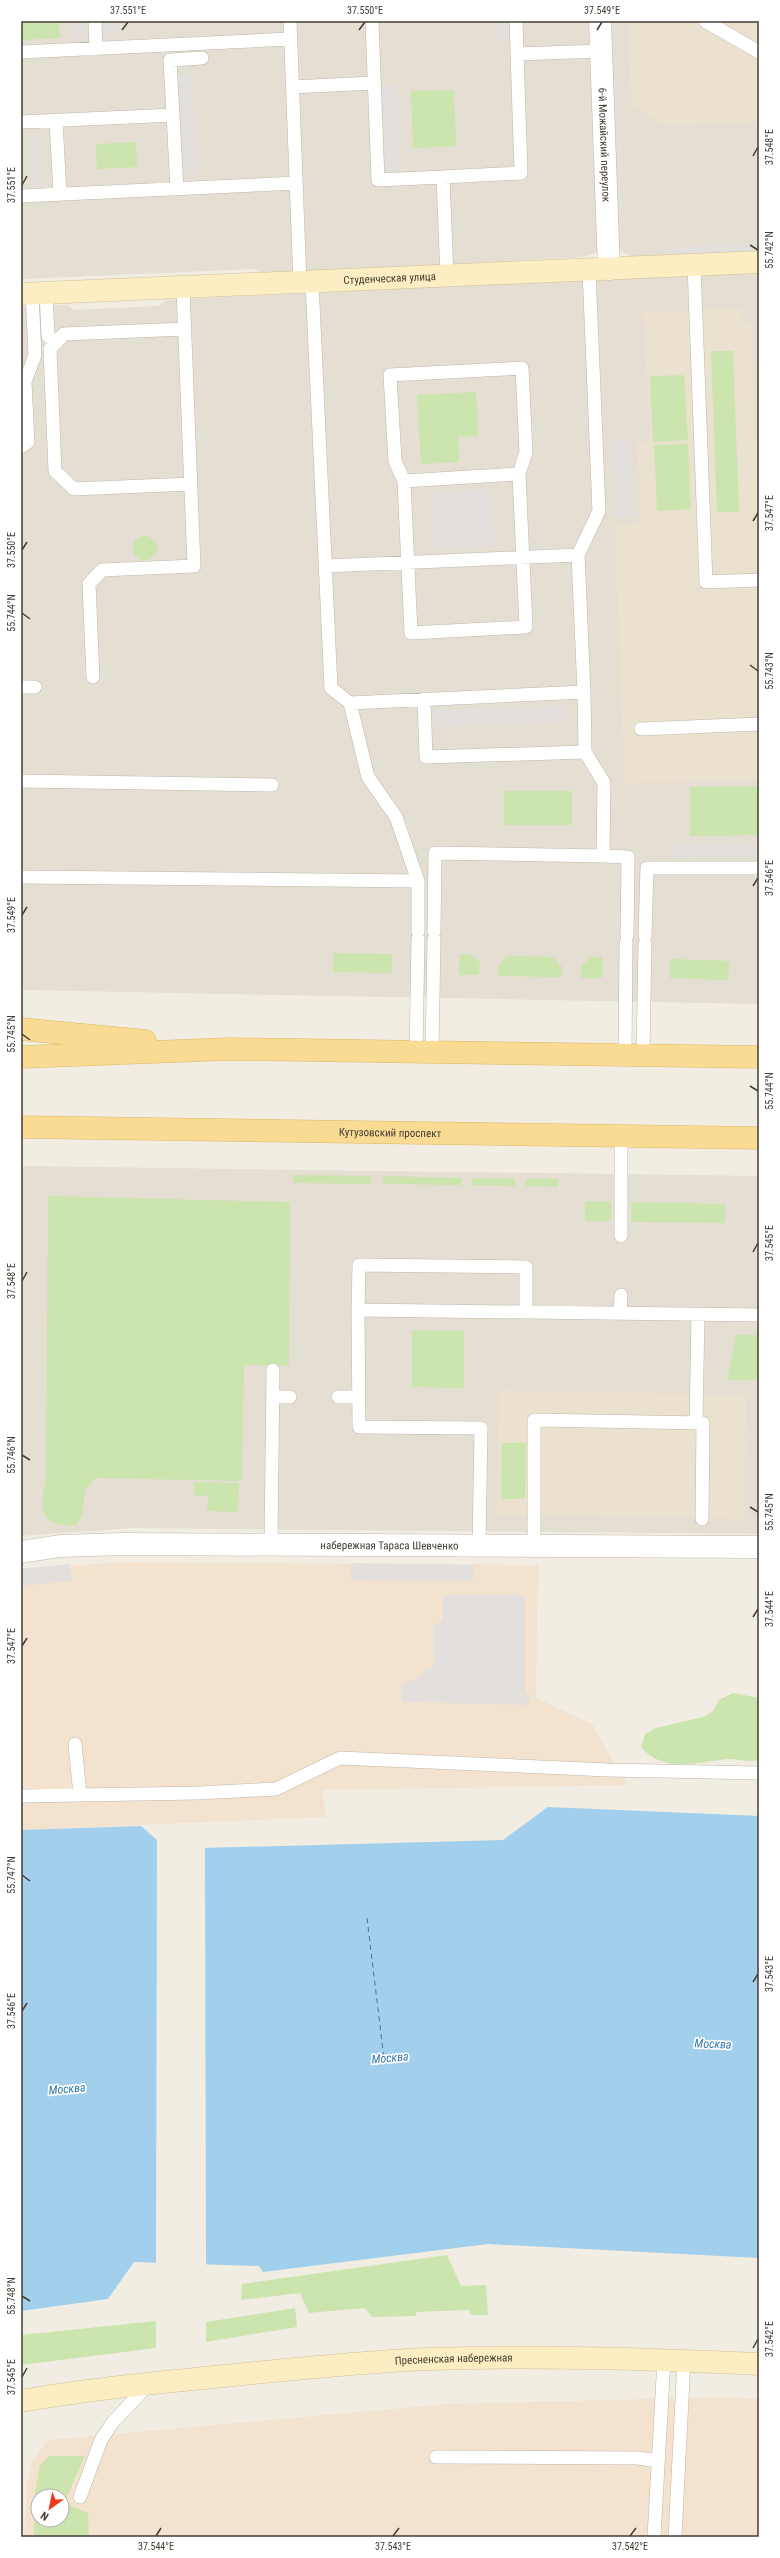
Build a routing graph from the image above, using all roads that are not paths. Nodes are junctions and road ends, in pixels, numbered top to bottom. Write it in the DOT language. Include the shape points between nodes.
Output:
graph roads {
  1 [pos="95,21"];
  2 [pos="290,21"];
  3 [pos="372,21"];
  4 [pos="516,21"];
  5 [pos="600,21"];
  6 [pos="705,21"];
  7 [pos="290,40"];
  8 [pos="96,49"];
  9 [pos="601,51"];
  10 [pos="21,52"];
  11 [pos="759,52"];
  12 [pos="517,54"];
  13 [pos="202,58"];
  14 [pos="374,83"];
  15 [pos="292,87"];
  16 [pos="173,115"];
  17 [pos="56,121"];
  18 [pos="21,122"];
  19 [pos="443,177"];
  20 [pos="296,183"];
  21 [pos="176,189"];
  22 [pos="60,194"];
  23 [pos="21,196"];
  24 [pos="759,262"];
  25 [pos="694,265"];
  26 [pos="599,270"];
  27 [pos="447,277"];
  28 [pos="306,283"];
  29 [pos="183,288"];
  30 [pos="33,294"];
  31 [pos="185,329"];
  32 [pos="56,343"];
  33 [pos="21,447"];
  34 [pos="519,474"];
  35 [pos="404,480"];
  36 [pos="191,484"];
  37 [pos="578,555"];
  38 [pos="522,557"];
  39 [pos="408,562"];
  40 [pos="326,566"];
  41 [pos="759,580"];
  42 [pos="93,677"];
  43 [pos="21,687"];
  44 [pos="35,687"];
  45 [pos="584,692"];
  46 [pos="424,699"];
  47 [pos="350,703"];
  48 [pos="759,724"];
  49 [pos="641,729"];
  50 [pos="585,752"];
  51 [pos="21,781"];
  52 [pos="272,785"];
  53 [pos="603,856"];
  54 [pos="759,868"];
  55 [pos="21,877"];
  56 [pos="418,881"];
  57 [pos="21,1029"];
  58 [pos="230,1049"];
  59 [pos="424,1052"];
  60 [pos="634,1055"];
  61 [pos="21,1057"];
  62 [pos="759,1057"];
  63 [pos="21,1127"];
  64 [pos="621,1136"];
  65 [pos="759,1138"];
  66 [pos="621,1236"];
  67 [pos="621,1295"];
  68 [pos="358,1310"];
  69 [pos="526,1312"];
  70 [pos="620,1313"];
  71 [pos="698,1314"];
  72 [pos="759,1315"];
  73 [pos="273,1370"];
  74 [pos="273,1397"];
  75 [pos="290,1397"];
  76 [pos="338,1397"];
  77 [pos="358,1397"];
  78 [pos="696,1423"];
  79 [pos="702,1519"];
  80 [pos="271,1546"];
  81 [pos="479,1547"];
  82 [pos="759,1547"];
  83 [pos="534,1548"];
  84 [pos="21,1552"];
  85 [pos="75,1744"];
  86 [pos="759,1773"];
  87 [pos="80,1795"];
  88 [pos="21,1796"];
  89 [pos="674,2360"];
  90 [pos="759,2364"];
  91 [pos="150,2383"];
  92 [pos="21,2401"];
  93 [pos="436,2457"];
  94 [pos="658,2461"];
  95 [pos="80,2497"];
  96 [pos="654,2537"];
  97 [pos="675,2537"];
  1 -- 8 [label="lane"];
  2 -- 7 [label="lane"];
  3 -- 14 [label="lane"];
  4 -- 12 [label="lane"];
  5 -- 9 [label="street, 6-й Можайский переулок"];
  6 -- 11 [label="lane"];
  7 -- 8 [label="lane"];
  7 -- 15 [label="lane"];
  8 -- 10 [label="lane"];
  9 -- 12 [label="lane"];
  9 -- 26 [label="street, 6-й Можайский переулок"];
  12 -- 19 [label="lane" via="521,173"];
  13 -- 16 [label="lane" via="170,60"];
  14 -- 15 [label="lane"];
  14 -- 19 [label="lane" via="378,180"];
  15 -- 20 [label="lane"];
  16 -- 17 [label="lane"];
  16 -- 21 [label="lane"];
  17 -- 18 [label="lane"];
  17 -- 22 [label="lane"];
  19 -- 27 [label="lane"];
  20 -- 21 [label="lane"];
  20 -- 28 [label="lane"];
  21 -- 22 [label="lane"];
  22 -- 23 [label="lane"];
  24 -- 25 [label="main road, Студенческая улица"];
  25 -- 26 [label="main road, Студенческая улица"];
  25 -- 41 [label="lane" via="706,582"];
  26 -- 27 [label="main road, Студенческая улица"];
  26 -- 37 [label="lane" via="599,511"];
  27 -- 28 [label="main road, Студенческая улица"];
  28 -- 29 [label="main road, Студенческая улица"];
  28 -- 40 [label="lane"];
  29 -- 30 [label="main road, Студенческая улица"];
  29 -- 31 [label="lane"];
  30 -- 32 [label="lane" via="48,336"];
  30 -- 33 [label="lane" via="35,354 25,382 28,442"];
  31 -- 32 [label="lane" via="64,334"];
  31 -- 36 [label="lane"];
  32 -- 36 [label="lane" via="50,349 55,471 74,489"];
  34 -- 35 [label="lane"];
  34 -- 35 [label="lane" via="526,452 522,368 390,375 394,461"];
  34 -- 38 [label="lane"];
  35 -- 39 [label="lane"];
  36 -- 42 [label="lane" via="194,566 102,570 89,584"];
  37 -- 38 [label="lane"];
  37 -- 45 [label="lane"];
  38 -- 39 [label="lane"];
  38 -- 39 [label="lane" via="526,627 410,633"];
  39 -- 40 [label="lane"];
  40 -- 47 [label="lane" via="331,688"];
  43 -- 44 [label="lane"];
  45 -- 46 [label="lane"];
  45 -- 50 [label="lane"];
  46 -- 47 [label="lane"];
  46 -- 50 [label="lane" via="426,757"];
  47 -- 56 [label="lane" via="368,777 396,816"];
  48 -- 49 [label="lane"];
  50 -- 53 [label="lane" via="604,783"];
  51 -- 52 [label="lane"];
  53 -- 59 [label="lane" via="436,853 434,936"];
  53 -- 60 [label="lane" via="628,857 626,940"];
  54 -- 60 [label="lane" via="647,868 645,940"];
  55 -- 56 [label="lane"];
  56 -- 59 [label="lane"];
  57 -- 58 [label="main road"];
  58 -- 59 [label="main road"];
  58 -- 61 [label="main road"];
  59 -- 60 [label="main road"];
  60 -- 62 [label="main road"];
  63 -- 64 [label="main road, Кутузовский проспект"];
  64 -- 65 [label="main road, Кутузовский проспект"];
  64 -- 66 [label="lane"];
  67 -- 70 [label="lane"];
  68 -- 69 [label="lane"];
  68 -- 69 [label="lane" via="359,1265 367,1265 526,1268"];
  68 -- 77 [label="lane"];
  69 -- 70 [label="lane"];
  70 -- 71 [label="lane"];
  71 -- 72 [label="lane"];
  71 -- 78 [label="lane"];
  73 -- 74 [label="lane"];
  74 -- 75 [label="lane"];
  74 -- 80 [label="lane"];
  76 -- 77 [label="lane"];
  77 -- 81 [label="lane" via="359,1427 480,1428"];
  78 -- 79 [label="lane" via="703,1423"];
  78 -- 83 [label="lane" via="534,1420"];
  80 -- 81 [label="street, набережная Тараса Шевченко"];
  80 -- 84 [label="street, набережная Тараса Шевченко" via="123,1544 60,1546"];
  81 -- 83 [label="street, набережная Тараса Шевченко"];
  82 -- 83 [label="street, набережная Тараса Шевченко"];
  85 -- 87 [label="lane"];
  86 -- 87 [label="lane" via="608,1770 340,1758 276,1788 198,1793"];
  87 -- 88 [label="lane"];
  89 -- 90 [label="main road, Пресненская набережная"];
  89 -- 91 [label="main road, Пресненская набережная" via="525,2357 428,2359 357,2363"];
  89 -- 94 [label="lane"];
  89 -- 97 [label="lane"];
  91 -- 92 [label="main road, Пресненская набережная" via="82,2390"];
  91 -- 95 [label="lane" via="113,2422 101,2440"];
  93 -- 94 [label="lane" via="638,2458"];
  94 -- 96 [label="lane"];
}
